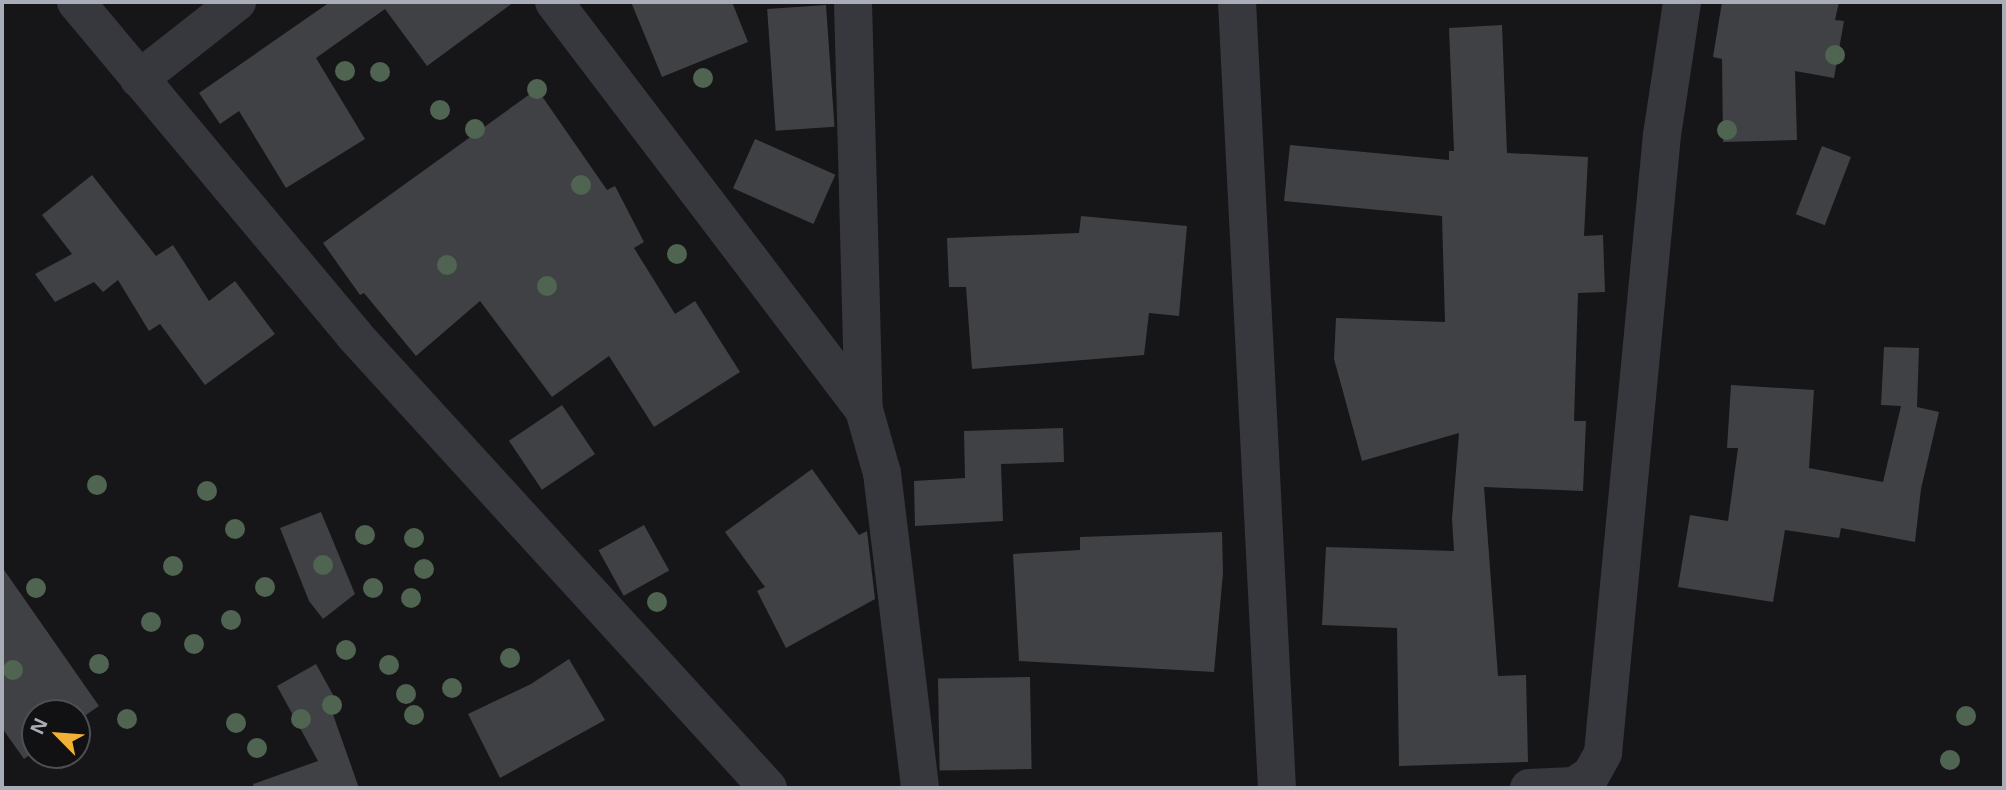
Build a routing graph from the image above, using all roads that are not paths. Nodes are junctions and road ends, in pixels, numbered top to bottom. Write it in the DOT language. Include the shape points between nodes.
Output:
graph roads {
  1 [pos="76,2"];
  2 [pos="237,2"];
  3 [pos="554,2"];
  4 [pos="853,2"];
  5 [pos="1237,2"];
  6 [pos="1682,2"];
  7 [pos="139,79"];
  8 [pos="864,411"];
  9 [pos="768,788"];
  10 [pos="920,788"];
  11 [pos="1278,788"];
  12 [pos="1529,788"];
  1 -- 7 [label="street"];
  2 -- 7 [label="street"];
  3 -- 8 [label="street"];
  4 -- 8 [label="street"];
  5 -- 11 [label="street"];
  6 -- 12 [label="street" via="1662,135 1602,753 1591,775 1574,786"];
  7 -- 9 [label="street" via="354,335"];
  8 -- 10 [label="street" via="881,473"];
}
